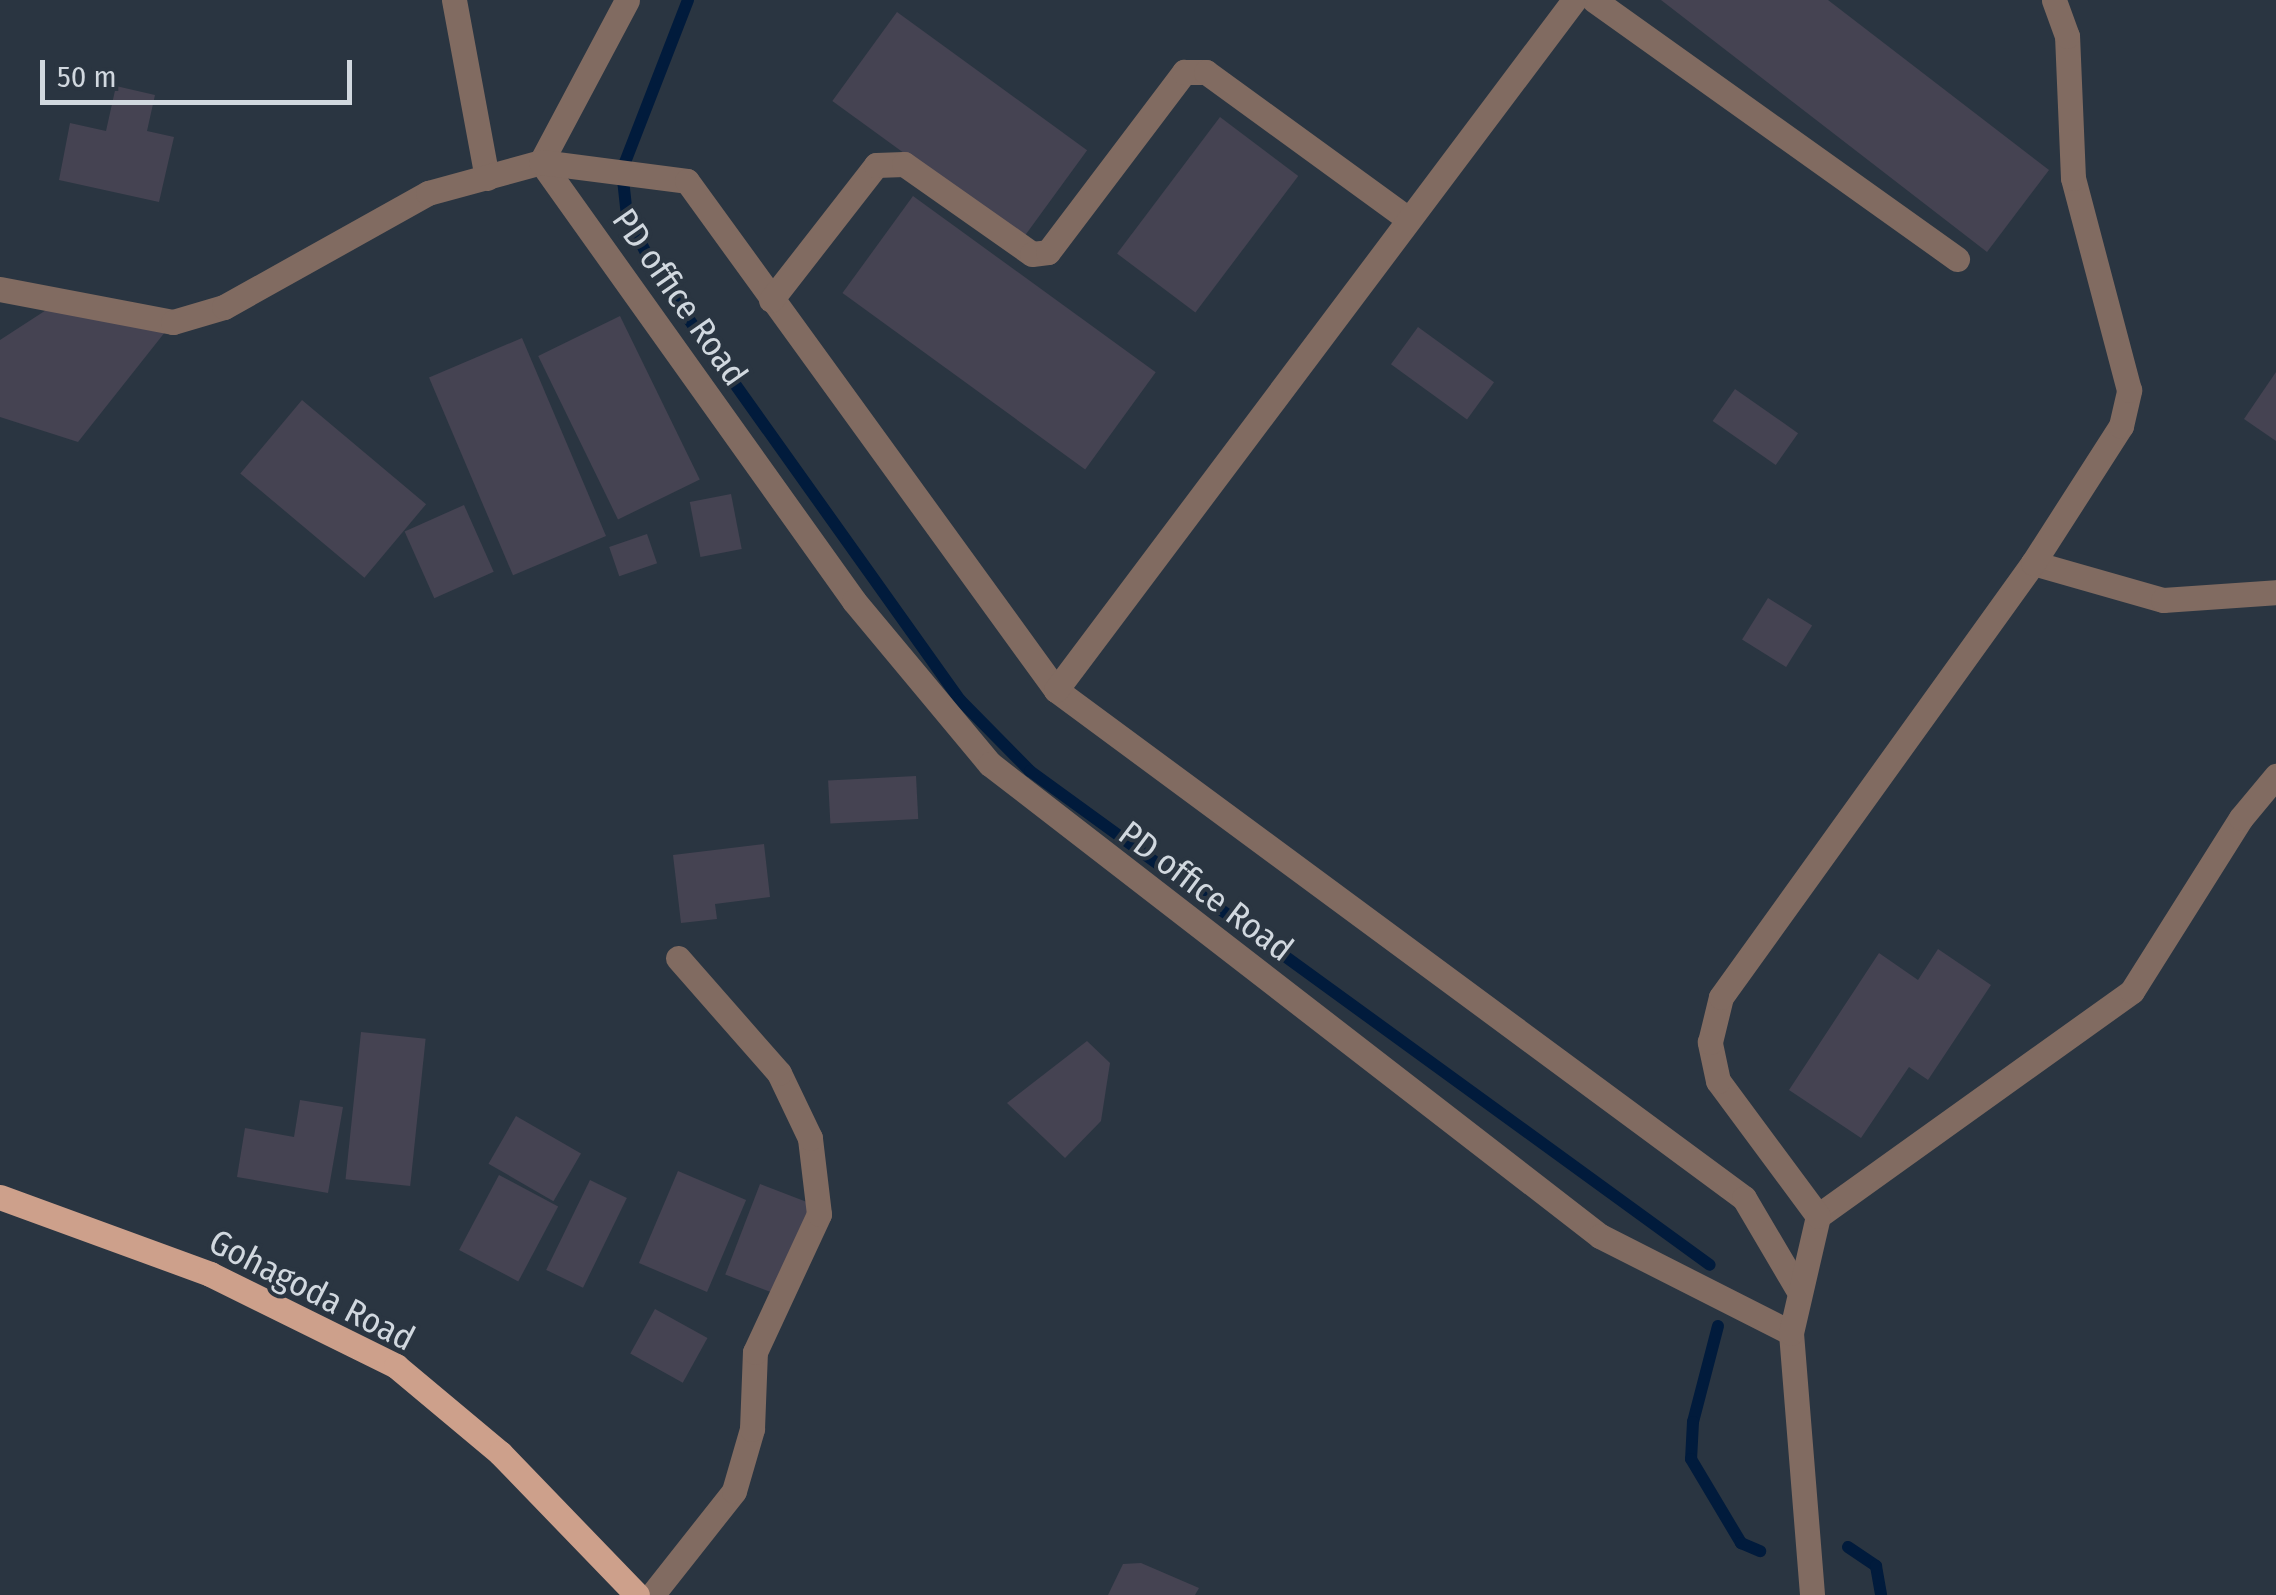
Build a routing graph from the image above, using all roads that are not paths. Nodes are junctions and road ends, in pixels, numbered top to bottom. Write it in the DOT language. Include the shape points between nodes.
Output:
graph roads {
  1 [pos="454,0"];
  2 [pos="627,0"];
  3 [pos="1574,0"];
  4 [pos="1594,0"];
  5 [pos="2054,0"];
  6 [pos="541,162"];
  7 [pos="487,178"];
  8 [pos="1407,218"];
  9 [pos="1957,259"];
  10 [pos="0,289"];
  11 [pos="770,300"];
  12 [pos="2033,564"];
  13 [pos="2276,592"];
  14 [pos="1056,690"];
  15 [pos="2276,776"];
  16 [pos="678,958"];
  17 [pos="0,1197"];
  18 [pos="1818,1216"];
  19 [pos="1797,1288"];
  20 [pos="1792,1333"];
  21 [pos="637,1595"];
  22 [pos="652,1595"];
  23 [pos="1812,1595"];
  1 -- 7 [label="street"];
  2 -- 6 [label="street"];
  3 -- 8 [label="street"];
  4 -- 9 [label="street"];
  5 -- 12 [label="street" via="2067,36 2073,178 2129,390 2121,426"];
  6 -- 7 [label="street"];
  6 -- 11 [label="street" via="687,181"];
  6 -- 20 [label="street, PD office Road" via="854,601 990,764 1600,1236"];
  7 -- 10 [label="street" via="428,193 224,307 173,322"];
  8 -- 11 [label="street" via="1206,72 1184,72 1048,252 1032,254 904,164 876,165"];
  8 -- 14 [label="street"];
  11 -- 14 [label="street"];
  12 -- 13 [label="street" via="2163,600"];
  12 -- 18 [label="street" via="1721,997 1710,1042 1718,1081"];
  14 -- 19 [label="street" via="1744,1198"];
  15 -- 18 [label="street" via="2241,818 2132,991"];
  16 -- 22 [label="street" via="779,1073 810,1138 819,1214 755,1352 752,1429 734,1492"];
  17 -- 21 [label="main road, Gohagoda Road" via="210,1274 396,1366 500,1453"];
  18 -- 19 [label="street"];
  19 -- 20 [label="street"];
  20 -- 23 [label="street"];
}
